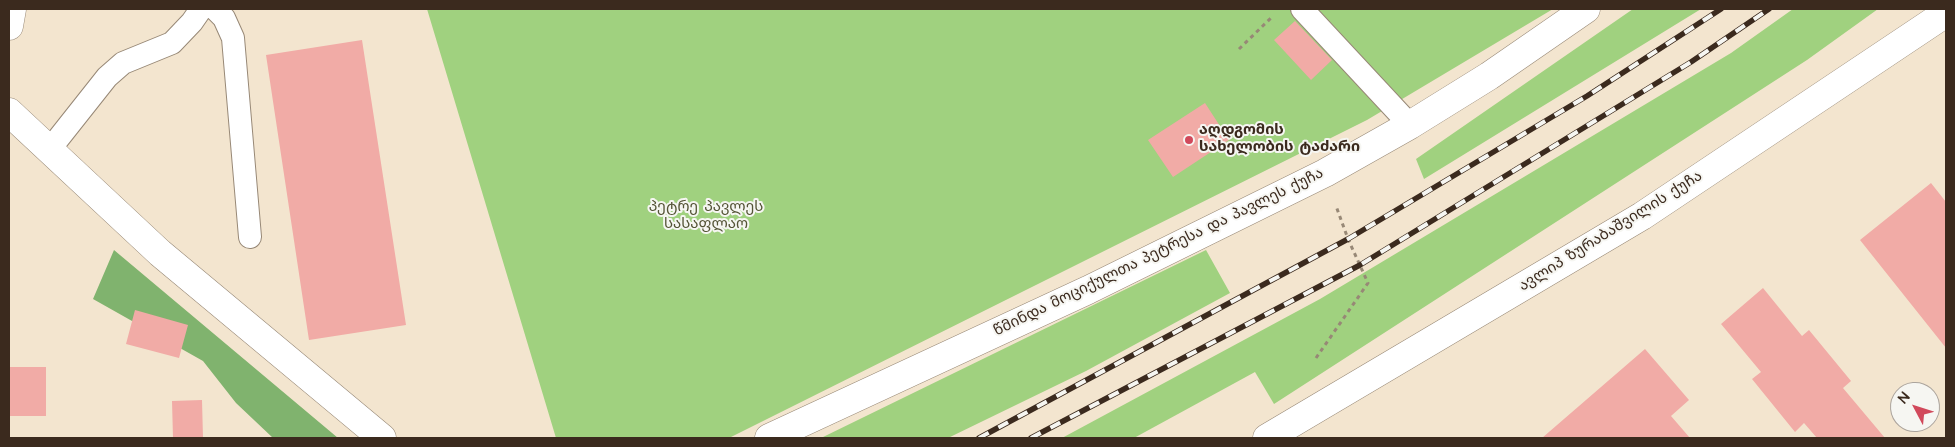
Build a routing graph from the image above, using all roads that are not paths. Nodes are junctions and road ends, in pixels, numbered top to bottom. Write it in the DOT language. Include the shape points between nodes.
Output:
graph roads {
  1 [pos="12,9"];
  2 [pos="200,9"];
  3 [pos="215,9"];
  4 [pos="1302,9"];
  5 [pos="1586,9"];
  6 [pos="1946,13"];
  7 [pos="9,26"];
  8 [pos="9,112"];
  9 [pos="1410,125"];
  10 [pos="50,149"];
  11 [pos="250,237"];
  12 [pos="382,438"];
  13 [pos="768,438"];
  14 [pos="1267,438"];
  1 -- 7 [label="street"];
  2 -- 10 [label="lane" via="172,43 123,63 106,77"];
  3 -- 11 [label="lane" via="224,18 233,38"];
  4 -- 9 [label="lane"];
  5 -- 9 [label="street, წმინდა მოციქულთა პეტრესა და პავლეს ქუჩა" via="1489,76"];
  6 -- 14 [label="street, ავლიპ ზურაბაშვილის ქუჩა" via="1642,216"];
  8 -- 10 [label="street"];
  9 -- 13 [label="street, წმინდა მოციქულთა პეტრესა და პავლეს ქუჩა" via="1325,172 1088,290"];
  10 -- 12 [label="street" via="160,253"];
}
